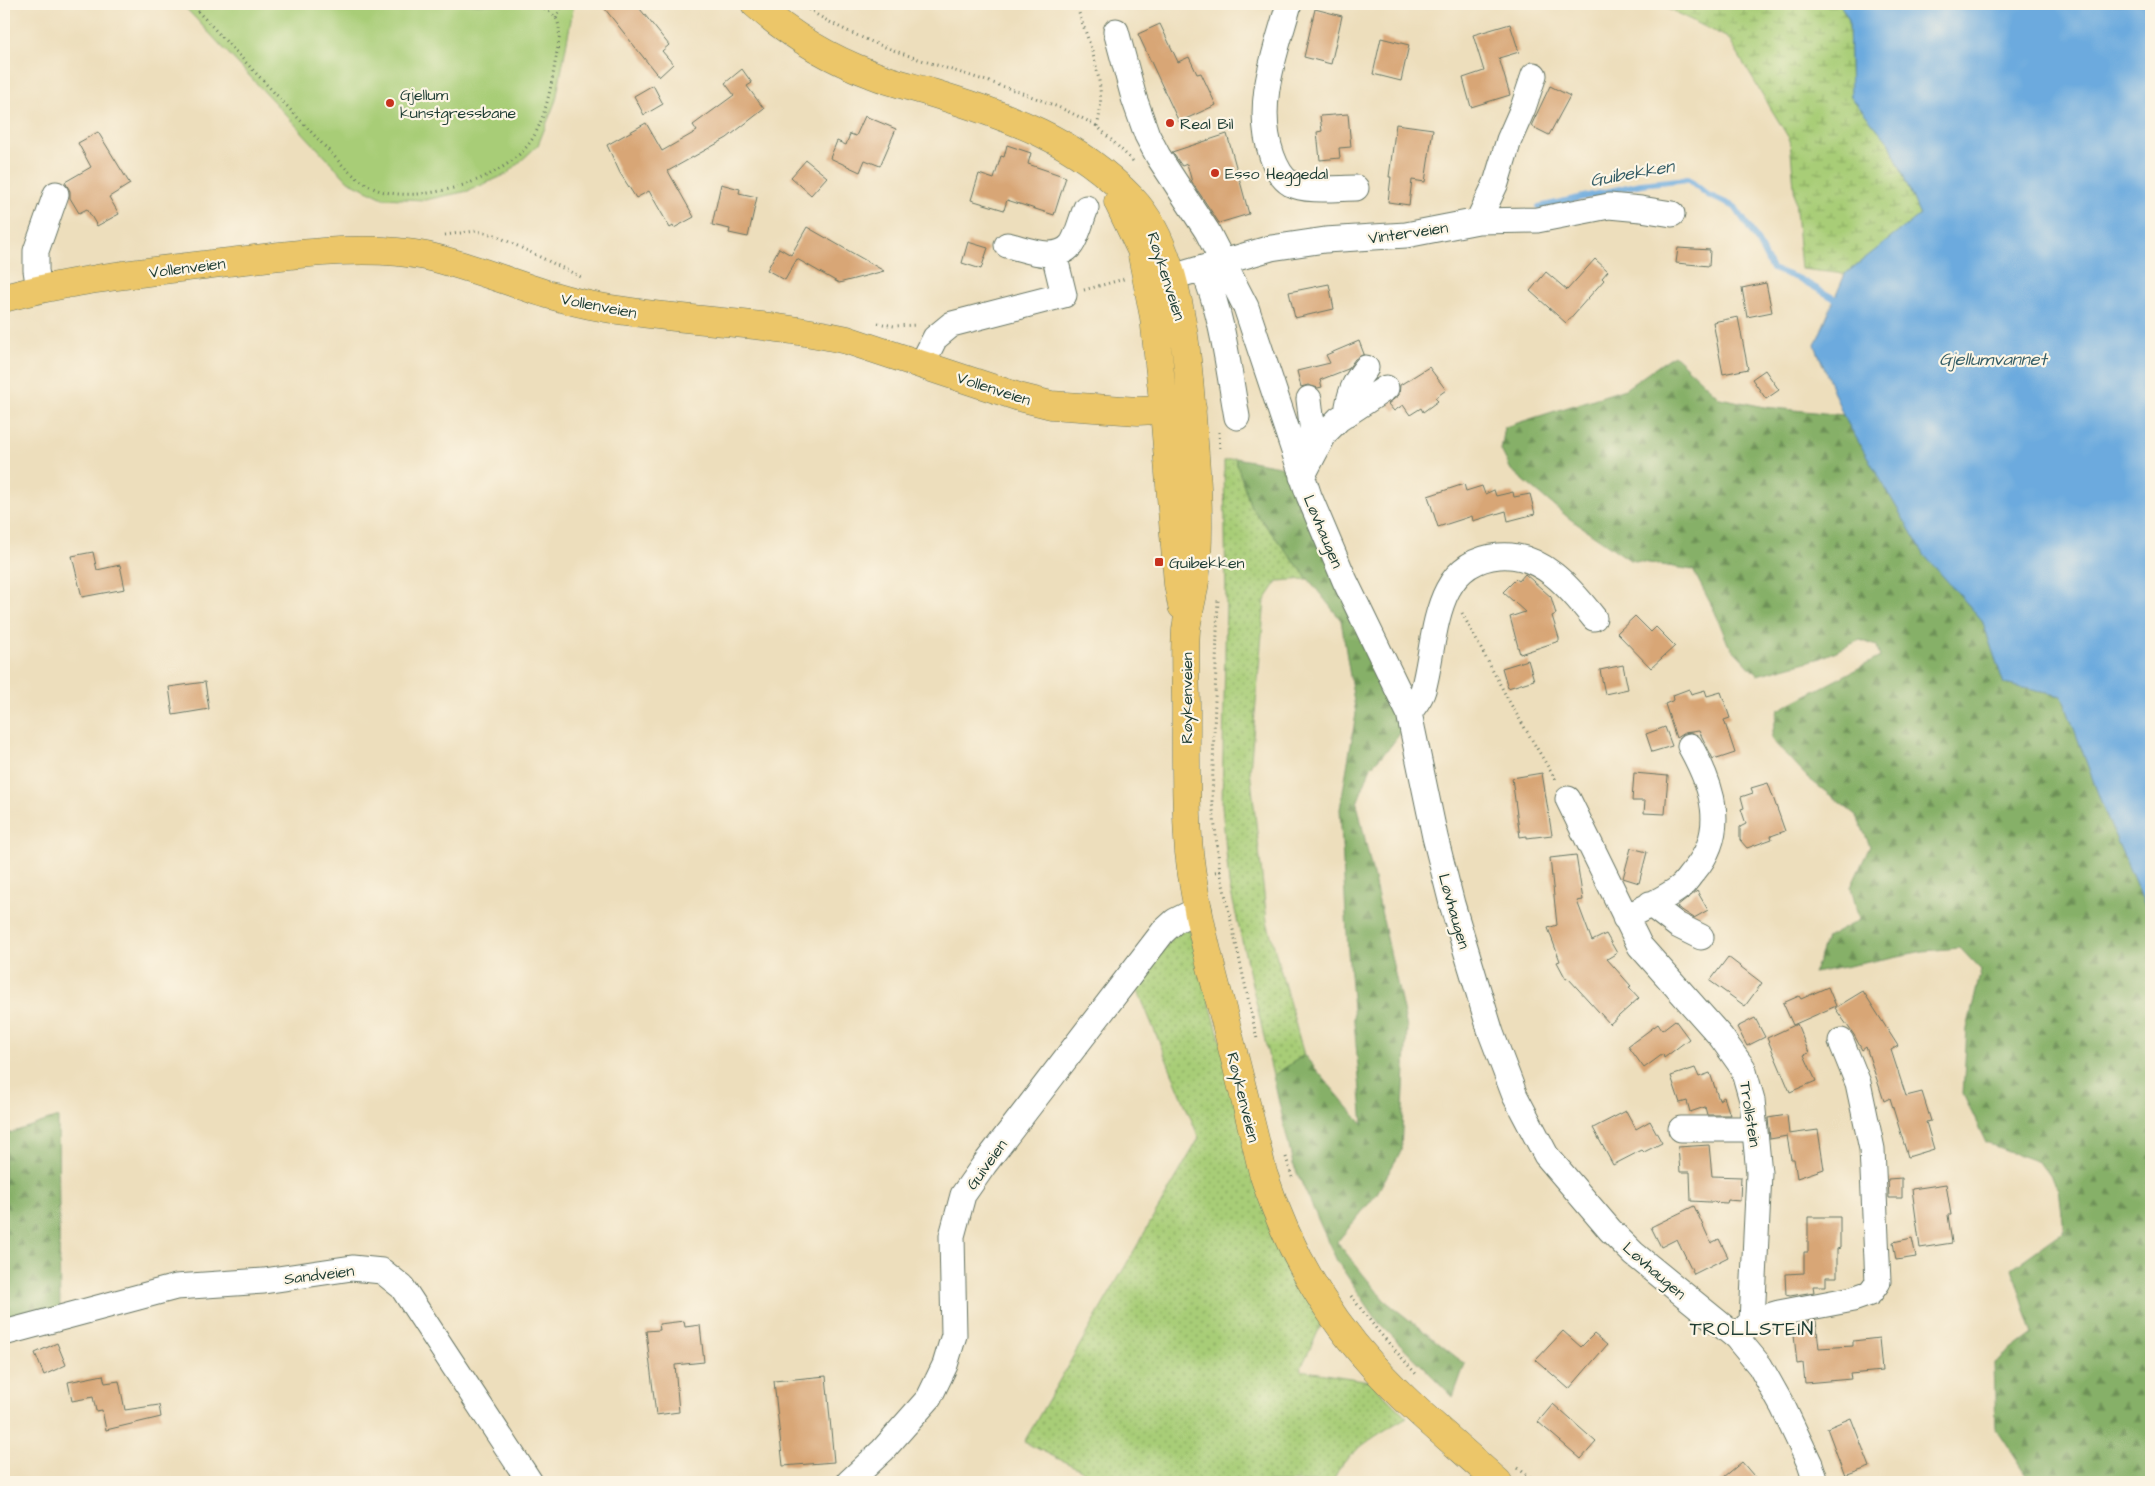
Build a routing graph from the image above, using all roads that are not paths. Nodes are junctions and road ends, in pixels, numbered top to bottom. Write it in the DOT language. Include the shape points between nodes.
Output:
graph roads {
  1 [pos="755,4"];
  2 [pos="1289,4"];
  3 [pos="1116,31"];
  4 [pos="1534,75"];
  5 [pos="1356,188"];
  6 [pos="56,194"];
  7 [pos="1086,208"];
  8 [pos="1672,214"];
  9 [pos="1478,221"];
  10 [pos="1007,245"];
  11 [pos="1054,254"];
  12 [pos="1213,266"];
  13 [pos="1148,278"];
  14 [pos="39,290"];
  15 [pos="4,298"];
  16 [pos="922,364"];
  17 [pos="1366,368"];
  18 [pos="1386,388"];
  19 [pos="1309,399"];
  20 [pos="1192,408"];
  21 [pos="1164,410"];
  22 [pos="1347,414"];
  23 [pos="1238,417"];
  24 [pos="1315,451"];
  25 [pos="1302,477"];
  26 [pos="1594,618"];
  27 [pos="1186,630"];
  28 [pos="1410,713"];
  29 [pos="1690,746"];
  30 [pos="1568,800"];
  31 [pos="1650,904"];
  32 [pos="1199,909"];
  33 [pos="1625,918"];
  34 [pos="1701,937"];
  35 [pos="1840,1041"];
  36 [pos="1680,1129"];
  37 [pos="1755,1129"];
  38 [pos="1744,1329"];
  39 [pos="4,1333"];
  40 [pos="1506,1473"];
  41 [pos="530,1482"];
  42 [pos="849,1482"];
  43 [pos="1816,1482"];
  1 -- 13 [label="main road, Røykenveien" via="798,37 832,57 871,74 1041,131 1079,154 1134,201 1145,216 1159,242"];
  2 -- 5 [label="street" via="1265,99 1265,133 1274,162 1292,185"];
  3 -- 12 [label="street" via="1147,135 1207,231"];
  4 -- 9 [label="street" via="1496,183"];
  6 -- 14 [label="street" via="36,251"];
  7 -- 11 [label="street" via="1072,245"];
  8 -- 9 [label="street, Vinterveien" via="1609,206 1537,220"];
  9 -- 12 [label="street, Vinterveien" via="1406,235 1325,240 1271,248"];
  10 -- 11 [label="street"];
  11 -- 16 [label="street" via="1064,295 952,324 935,338"];
  12 -- 13 [label="street, Vinterveien"];
  12 -- 23 [label="street" via="1212,291"];
  12 -- 25 [label="street, Løvhaugen" via="1246,307"];
  13 -- 20 [label="main road, Røykenveien" via="1179,306"];
  13 -- 21 [label="main road, Røykenveien"];
  14 -- 15 [label="main road, Vollenveien"];
  14 -- 16 [label="main road, Vollenveien" via="137,273 287,255 400,253 448,262 589,305 801,330 847,340"];
  16 -- 21 [label="main road, Vollenveien" via="1050,405"];
  17 -- 22 [label="street" via="1349,395"];
  18 -- 22 [label="street"];
  19 -- 24 [label="street"];
  20 -- 21 [label="main road, Vollenveien"];
  20 -- 27 [label="main road, Røykenveien" via="1197,532 1195,580"];
  21 -- 27 [label="main road, Røykenveien" via="1178,584"];
  22 -- 24 [label="street" via="1325,433"];
  24 -- 25 [label="street"];
  25 -- 28 [label="street, Løvhaugen" via="1345,581"];
  26 -- 28 [label="street" via="1568,586 1538,564 1510,555 1483,557 1458,575 1448,587 1435,623 1423,692"];
  27 -- 32 [label="main road, Røykenveien" via="1186,795 1189,851"];
  28 -- 38 [label="street, Løvhaugen" via="1435,837 1491,1033 1520,1105 1546,1154 1634,1254"];
  29 -- 31 [label="street" via="1704,771 1711,794 1715,828 1703,860 1680,888"];
  30 -- 33 [label="street, Trollstein"];
  31 -- 33 [label="street"];
  31 -- 34 [label="street" via="1678,926"];
  32 -- 40 [label="main road, Røykenveien" via="1263,1173 1299,1262 1334,1317 1373,1366 1418,1411"];
  32 -- 42 [label="street, Guiveien" via="1175,921 1163,932 963,1195 952,1236 954,1335 946,1365 929,1398 883,1450"];
  33 -- 37 [label="street, Trollstein" via="1640,946 1721,1037 1743,1068 1752,1100"];
  35 -- 38 [label="street" via="1858,1083 1872,1149 1878,1282 1870,1293 1779,1313"];
  36 -- 37 [label="street"];
  37 -- 38 [label="street, Trollstein" via="1759,1173"];
  38 -- 43 [label="street, Løvhaugen"];
  39 -- 41 [label="street, Sandveien" via="176,1287 264,1281 352,1268 382,1271 402,1287"];
}
